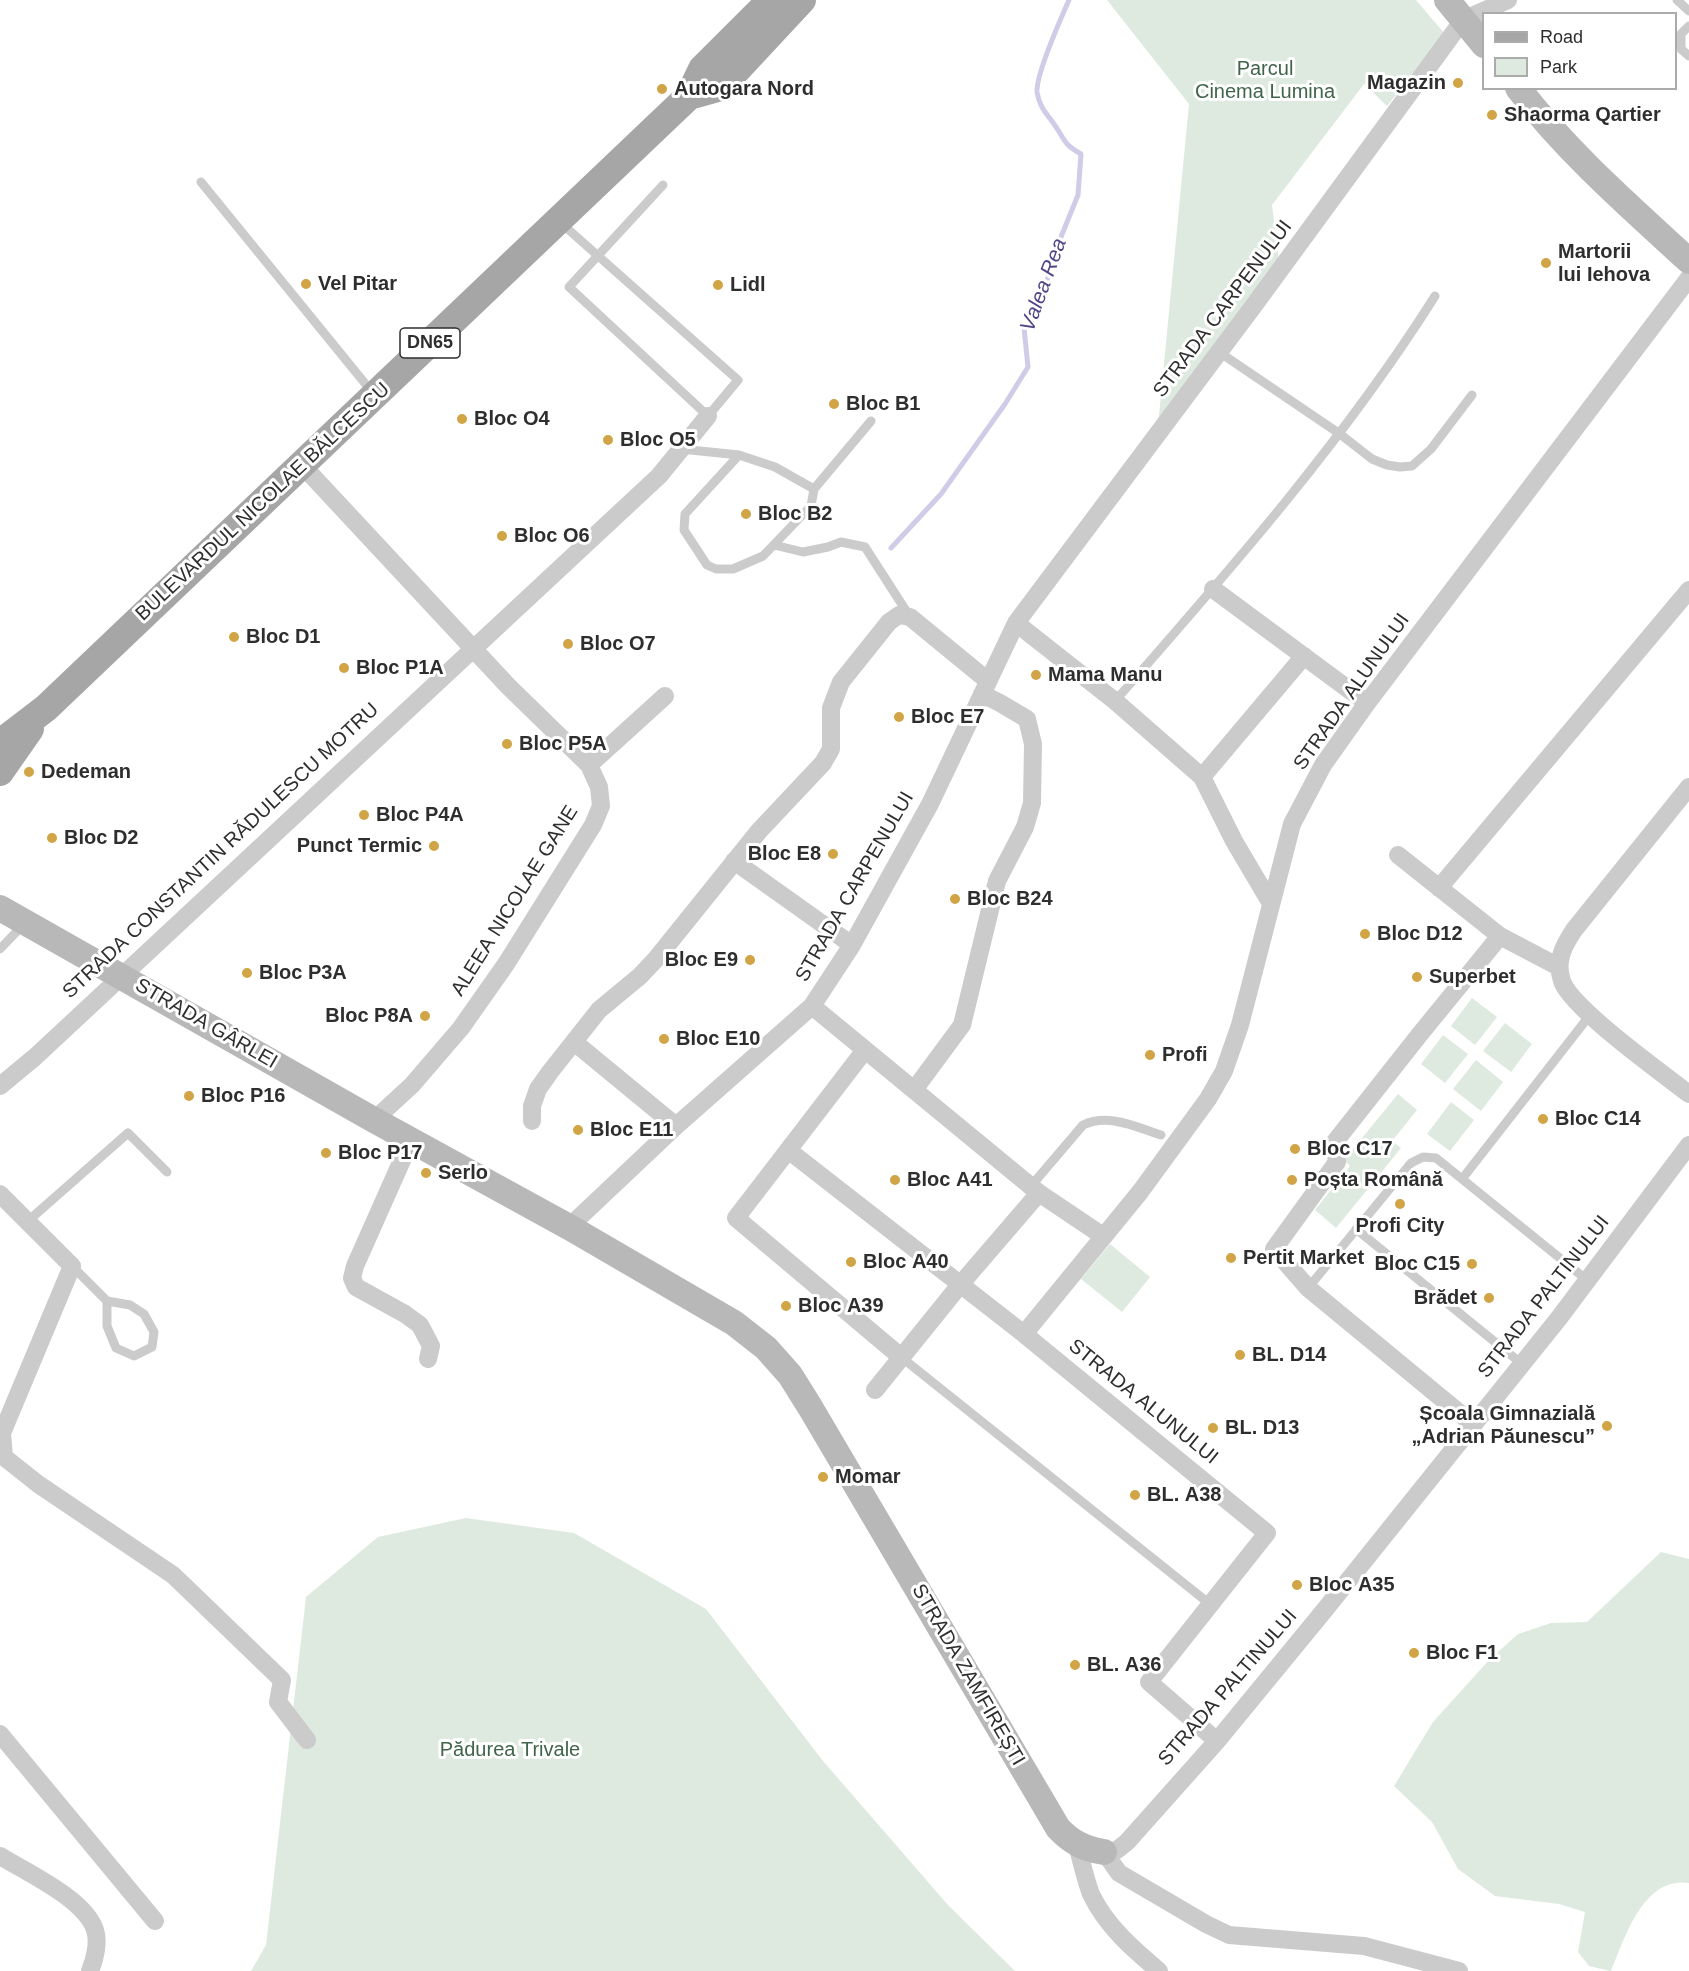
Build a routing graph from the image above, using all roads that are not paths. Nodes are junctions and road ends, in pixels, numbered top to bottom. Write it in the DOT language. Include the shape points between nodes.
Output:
graph roads {
  1 [pos="771,0"];
  2 [pos="802,0"];
  3 [pos="1508,0"];
  4 [pos="1677,0"];
  5 [pos="1455,10"];
  6 [pos="1689,11"];
  7 [pos="1689,26"];
  8 [pos="1482,43"];
  9 [pos="1689,56"];
  10 [pos="1520,90"];
  11 [pos="689,96"];
  12 [pos="201,182"];
  13 [pos="663,185"];
  14 [pos="558,220"];
  15 [pos="600,255"];
  16 [pos="1689,261"];
  17 [pos="1689,278"];
  18 [pos="1435,296"];
  19 [pos="1219,352"];
  20 [pos="1472,395"];
  21 [pos="375,396"];
  22 [pos="708,416"];
  23 [pos="871,421"];
  24 [pos="1340,434"];
  25 [pos="681,449"];
  26 [pos="739,455"];
  27 [pos="303,466"];
  28 [pos="814,489"];
  29 [pos="774,545"];
  30 [pos="1213,589"];
  31 [pos="1689,590"];
  32 [pos="910,617"];
  33 [pos="1016,624"];
  34 [pos="472,648"];
  35 [pos="1304,656"];
  36 [pos="985,687"];
  37 [pos="665,696"];
  38 [pos="1115,701"];
  39 [pos="1367,703"];
  40 [pos="46,708"];
  41 [pos="0,743"];
  42 [pos="589,765"];
  43 [pos="0,772"];
  44 [pos="1202,777"];
  45 [pos="1689,787"];
  46 [pos="1398,855"];
  47 [pos="735,861"];
  48 [pos="1439,888"];
  49 [pos="1270,902"];
  50 [pos="0,908"];
  51 [pos="26,922"];
  52 [pos="1500,936"];
  53 [pos="852,945"];
  54 [pos="0,949"];
  55 [pos="1559,968"];
  56 [pos="121,975"];
  57 [pos="812,1006"];
  58 [pos="1590,1014"];
  59 [pos="574,1042"];
  60 [pos="865,1050"];
  61 [pos="0,1086"];
  62 [pos="914,1090"];
  63 [pos="1689,1094"];
  64 [pos="374,1120"];
  65 [pos="532,1121"];
  66 [pos="676,1126"];
  67 [pos="1161,1135"];
  68 [pos="411,1140"];
  69 [pos="1689,1145"];
  70 [pos="788,1150"];
  71 [pos="167,1172"];
  72 [pos="1462,1179"];
  73 [pos="1035,1189"];
  74 [pos="0,1194"];
  75 [pos="28,1221"];
  76 [pos="569,1227"];
  77 [pos="1356,1229"];
  78 [pos="1102,1236"];
  79 [pos="72,1266"];
  80 [pos="1587,1280"];
  81 [pos="959,1286"];
  82 [pos="1308,1288"];
  83 [pos="107,1301"];
  84 [pos="1024,1334"];
  85 [pos="901,1358"];
  86 [pos="428,1359"];
  87 [pos="1522,1364"];
  88 [pos="875,1390"];
  89 [pos="1474,1425"];
  90 [pos="1,1432"];
  91 [pos="1211,1605"];
  92 [pos="0,1734"];
  93 [pos="307,1740"];
  94 [pos="1217,1741"];
  95 [pos="1077,1844"];
  96 [pos="1104,1852"];
  97 [pos="0,1856"];
  98 [pos="155,1921"];
  99 [pos="90,1971"];
  100 [pos="1159,1971"];
  101 [pos="1459,1971"];
  1 -- 11 [label="main road, BULEVARDUL NICOLAE BĂLCESCU / DN65" via="702,69"];
  2 -- 11 [label="main road, BULEVARDUL NICOLAE BĂLCESCU / DN65" via="721,87"];
  3 -- 5 [label="street"];
  4 -- 6 [label="lane"];
  5 -- 8 [label="street"];
  5 -- 19 [label="street, STRADA CARPENULUI"];
  7 -- 9 [label="lane" via="1681,34 1681,49"];
  10 -- 16 [label="street" via="1586,167"];
  11 -- 14 [label="main road, BULEVARDUL NICOLAE BĂLCESCU / DN65"];
  12 -- 21 [label="lane"];
  13 -- 15 [label="lane"];
  14 -- 15 [label="lane"];
  14 -- 21 [label="main road, BULEVARDUL NICOLAE BĂLCESCU / DN65"];
  15 -- 22 [label="lane" via="738,380"];
  15 -- 22 [label="lane" via="569,287"];
  17 -- 39 [label="street, STRADA ALUNULUI"];
  18 -- 24 [label="lane"];
  19 -- 24 [label="lane"];
  19 -- 33 [label="street, STRADA CARPENULUI"];
  20 -- 24 [label="lane" via="1431,449 1412,466 1387,465 1372,459"];
  21 -- 27 [label="main road, BULEVARDUL NICOLAE BĂLCESCU / DN65"];
  22 -- 25 [label="street, STRADA CONSTANTIN RĂDULESCU MOTRU"];
  23 -- 28 [label="lane"];
  24 -- 30 [label="lane"];
  25 -- 26 [label="lane"];
  25 -- 34 [label="street, STRADA CONSTANTIN RĂDULESCU MOTRU" via="659,476"];
  26 -- 28 [label="lane" via="775,467"];
  26 -- 29 [label="lane" via="686,514 684,530 707,565 716,569 734,569"];
  27 -- 34 [label="street"];
  27 -- 40 [label="main road, BULEVARDUL NICOLAE BĂLCESCU / DN65"];
  28 -- 29 [label="lane" via="811,506"];
  29 -- 32 [label="lane" via="803,552 841,542 865,547"];
  30 -- 35 [label="street"];
  30 -- 38 [label="lane"];
  31 -- 48 [label="street"];
  32 -- 36 [label="street"];
  32 -- 47 [label="street" via="899,615 889,622 842,682 831,708 831,749 823,764"];
  33 -- 36 [label="street, STRADA CARPENULUI"];
  33 -- 38 [label="street"];
  34 -- 42 [label="street, ALEEA NICOLAE GANE"];
  34 -- 56 [label="street, STRADA CONSTANTIN RĂDULESCU MOTRU"];
  35 -- 39 [label="street"];
  35 -- 44 [label="street"];
  36 -- 53 [label="street, STRADA CARPENULUI" via="930,804"];
  36 -- 62 [label="street" via="1027,719 1033,744 1032,803 1025,827 997,881 962,1025"];
  37 -- 42 [label="street"];
  38 -- 44 [label="street"];
  39 -- 49 [label="street, STRADA ALUNULUI" via="1323,765 1292,824"];
  40 -- 41 [label="main road, BULEVARDUL NICOLAE BĂLCESCU / DN65"];
  40 -- 43 [label="main road, BULEVARDUL NICOLAE BĂLCESCU / DN65"];
  42 -- 64 [label="street, ALEEA NICOLAE GANE" via="599,787 601,806 593,825 461,1028 412,1085"];
  44 -- 49 [label="street"];
  45 -- 55 [label="street" via="1574,930 1562,948"];
  46 -- 48 [label="street"];
  47 -- 53 [label="street"];
  47 -- 59 [label="street" via="656,959 599,1010"];
  48 -- 52 [label="street"];
  49 -- 78 [label="street, STRADA ALUNULUI" via="1240,1025 1224,1071 1140,1192"];
  50 -- 51 [label="street, STRADA GÂRLEI"];
  51 -- 54 [label="lane"];
  51 -- 56 [label="street, STRADA GÂRLEI"];
  52 -- 55 [label="street"];
  52 -- 82 [label="street" via="1334,1143 1337,1162 1274,1249"];
  53 -- 57 [label="street, STRADA CARPENULUI"];
  55 -- 58 [label="street" via="1570,996"];
  56 -- 61 [label="street, STRADA CONSTANTIN RĂDULESCU MOTRU"];
  56 -- 64 [label="street, STRADA GÂRLEI"];
  57 -- 60 [label="street"];
  57 -- 66 [label="street, STRADA CARPENULUI"];
  58 -- 63 [label="street"];
  58 -- 72 [label="lane"];
  59 -- 65 [label="street" via="538,1089"];
  59 -- 66 [label="street"];
  60 -- 62 [label="street"];
  60 -- 70 [label="street"];
  62 -- 73 [label="street"];
  64 -- 68 [label="street, STRADA GÂRLEI"];
  66 -- 76 [label="street, STRADA CARPENULUI"];
  67 -- 73 [label="lane" via="1119,1121 1093,1120 1083,1125"];
  68 -- 76 [label="street, STRADA GÂRLEI"];
  68 -- 86 [label="street" via="352,1278 356,1287 420,1325 431,1346"];
  69 -- 80 [label="street, STRADA PALTINULUI"];
  70 -- 81 [label="street, STRADA ALUNULUI"];
  70 -- 85 [label="street" via="736,1218"];
  71 -- 75 [label="lane" via="128,1133"];
  72 -- 77 [label="lane" via="1436,1158 1423,1156 1411,1162"];
  72 -- 80 [label="lane"];
  73 -- 78 [label="street"];
  73 -- 81 [label="street"];
  74 -- 75 [label="street"];
  75 -- 79 [label="street"];
  76 -- 95 [label="street, STRADA ZAMFIREȘTI" via="734,1323 766,1348 790,1375 1058,1828"];
  77 -- 82 [label="lane"];
  77 -- 87 [label="lane"];
  78 -- 84 [label="street, STRADA ALUNULUI"];
  79 -- 83 [label="lane"];
  79 -- 90 [label="street"];
  80 -- 87 [label="street, STRADA PALTINULUI"];
  81 -- 84 [label="street, STRADA ALUNULUI"];
  81 -- 85 [label="street"];
  82 -- 89 [label="street"];
  83 -- 83 [label="lane" via="107,1326 116,1348 134,1356 152,1347 154,1332 144,1314 130,1305"];
  84 -- 91 [label="street, STRADA ALUNULUI" via="1267,1533"];
  85 -- 88 [label="street"];
  85 -- 91 [label="lane"];
  87 -- 89 [label="street, STRADA PALTINULUI"];
  89 -- 94 [label="street, STRADA PALTINULUI"];
  90 -- 93 [label="street" via="4,1457 173,1575 282,1680 278,1702"];
  91 -- 94 [label="street, STRADA ALUNULUI" via="1149,1682"];
  92 -- 98 [label="street"];
  94 -- 96 [label="street, STRADA PALTINULUI" via="1126,1842 1117,1850"];
  95 -- 96 [label="street, STRADA ZAMFIREȘTI"];
  95 -- 100 [label="street" via="1091,1893 1104,1916 1127,1944"];
  96 -- 101 [label="street" via="1119,1873 1229,1935 1364,1946"];
  97 -- 99 [label="street" via="85,1912 95,1930 95,1959"];
}
